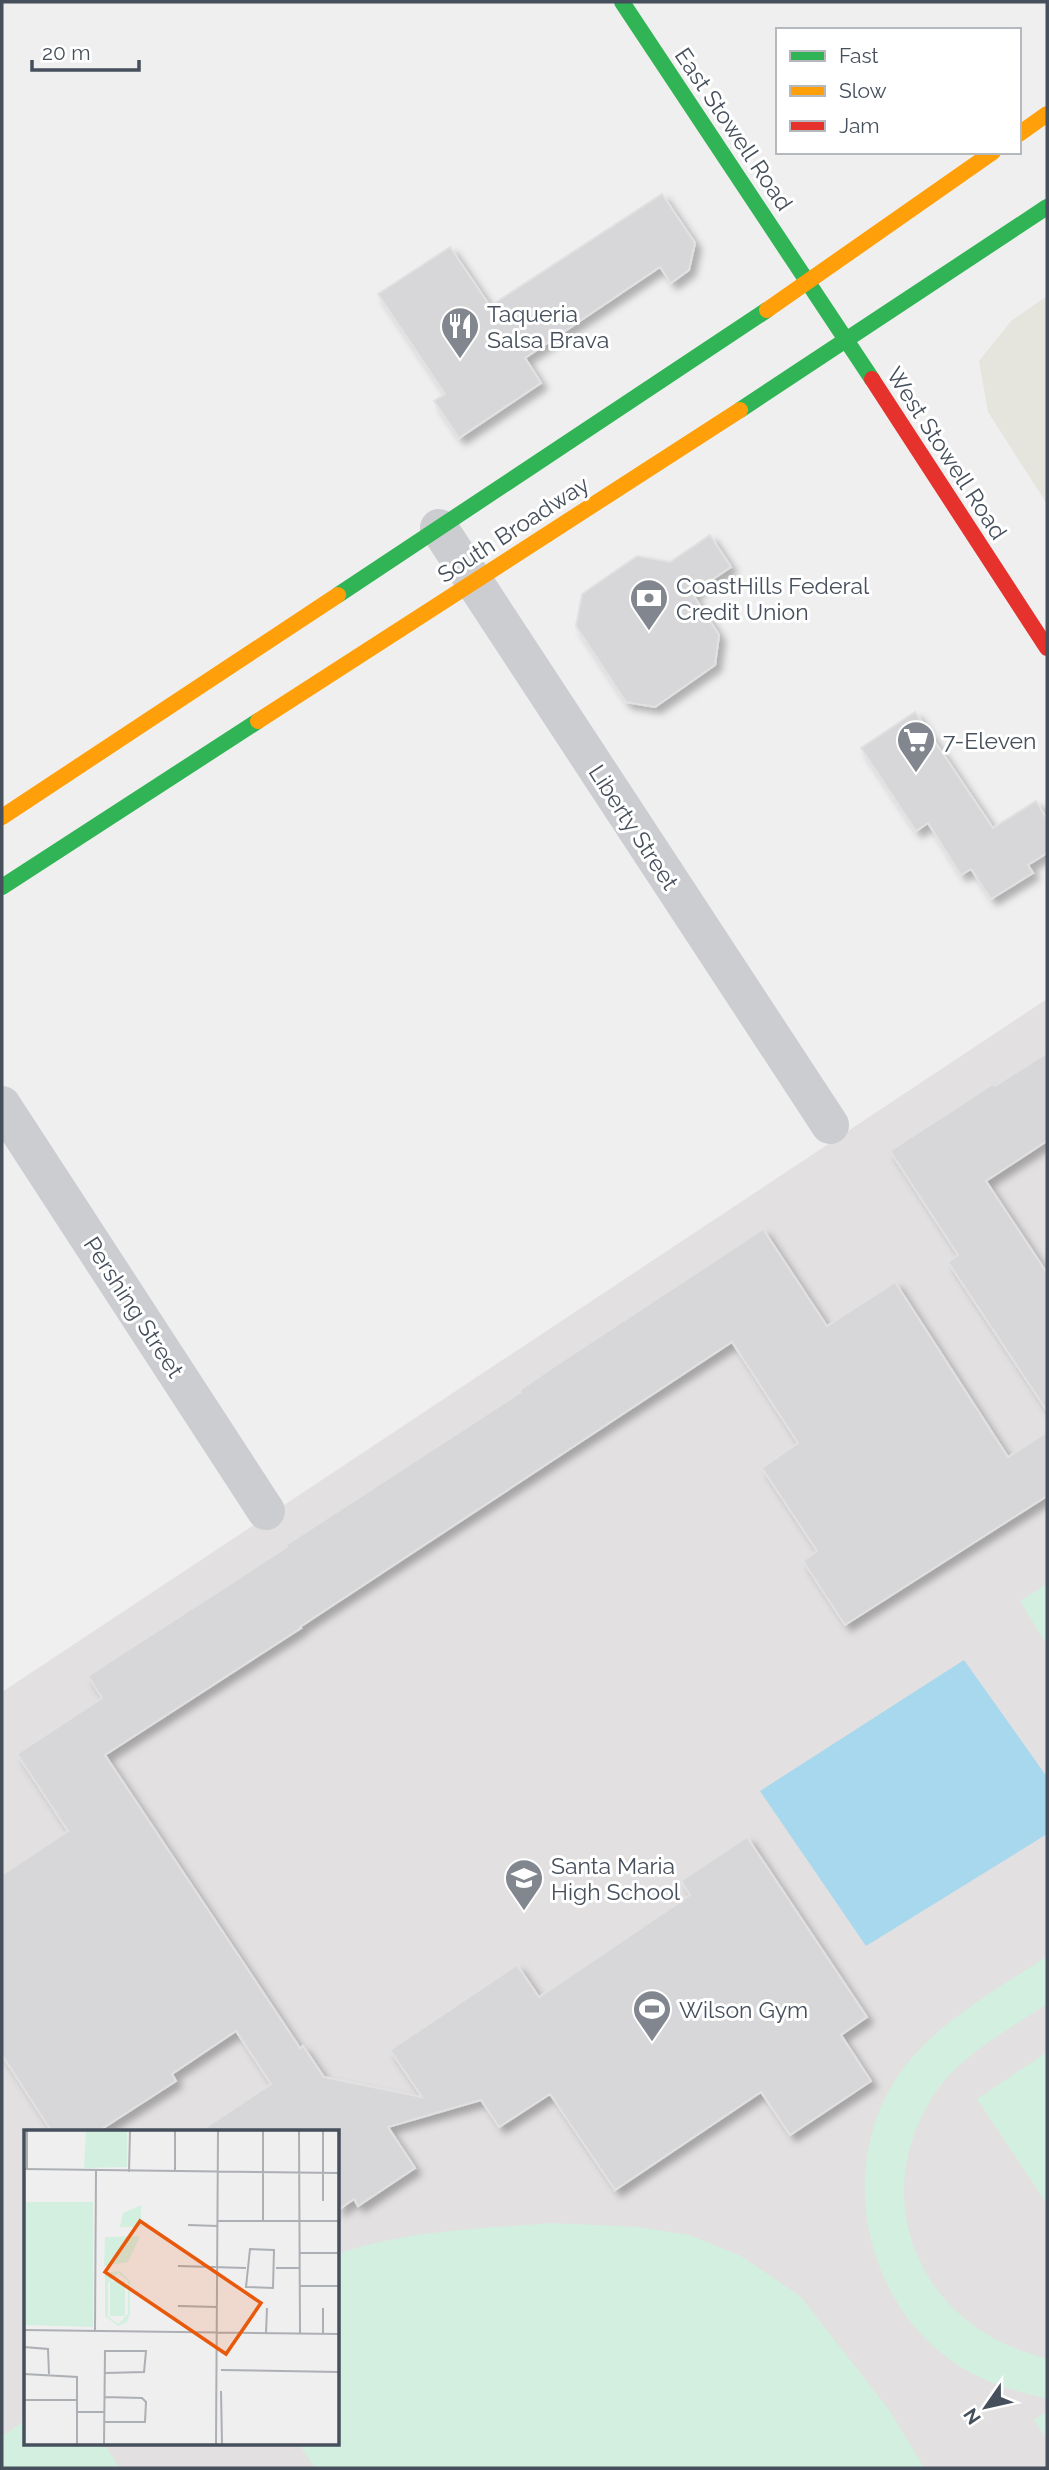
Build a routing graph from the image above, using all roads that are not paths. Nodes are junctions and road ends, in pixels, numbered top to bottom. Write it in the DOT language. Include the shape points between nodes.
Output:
graph roads {
  1 [pos="622,2"];
  2 [pos="1047,114"];
  3 [pos="1021,133"];
  4 [pos="990,154"];
  5 [pos="1047,206"];
  6 [pos="809,282"];
  7 [pos="847,341"];
  8 [pos="439,528"];
  9 [pos="474,581"];
  10 [pos="1047,648"];
  11 [pos="2,817"];
  12 [pos="2,887"];
  13 [pos="2,1105"];
  14 [pos="830,1125"];
  15 [pos="266,1511"];
  1 -- 6 [label="main road, East Stowell Road"];
  2 -- 3 [label="main road"];
  4 -- 6 [label="main road, South Broadway"];
  5 -- 7 [label="main road, South Broadway"];
  6 -- 7 [label="main road, West Stowell Road"];
  6 -- 8 [label="main road, South Broadway"];
  7 -- 9 [label="main road, South Broadway"];
  7 -- 10 [label="main road, West Stowell Road"];
  8 -- 9 [label="street, Liberty Street"];
  8 -- 11 [label="main road, South Broadway"];
  9 -- 12 [label="main road, South Broadway"];
  9 -- 14 [label="street, Liberty Street"];
  13 -- 15 [label="street, Pershing Street"];
}
